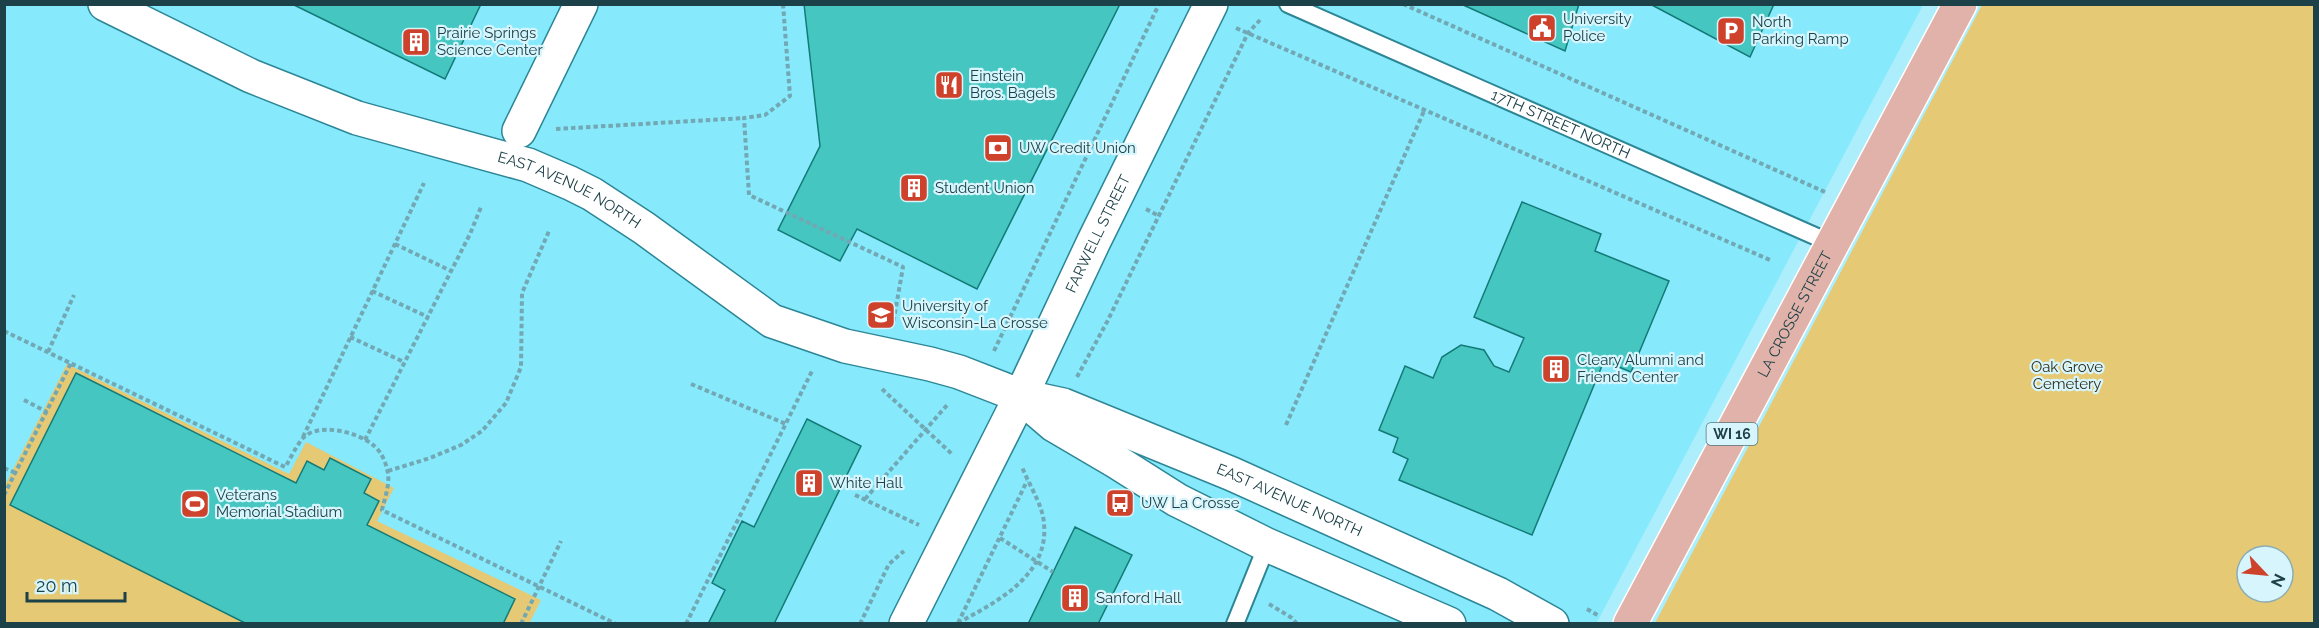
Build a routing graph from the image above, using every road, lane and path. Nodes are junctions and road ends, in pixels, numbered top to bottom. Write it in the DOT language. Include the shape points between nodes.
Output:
graph roads {
  1 [pos="105,4"];
  2 [pos="581,4"];
  3 [pos="783,4"];
  4 [pos="1159,4"];
  5 [pos="1288,4"];
  6 [pos="1403,4"];
  7 [pos="1960,4"];
  8 [pos="1223,16"];
  9 [pos="1260,20"];
  10 [pos="1248,33"];
  11 [pos="1424,111"];
  12 [pos="744,118"];
  13 [pos="519,131"];
  14 [pos="424,183"];
  15 [pos="1853,206"];
  16 [pos="481,207"];
  17 [pos="1145,209"];
  18 [pos="1159,216"];
  19 [pos="549,231"];
  20 [pos="394,244"];
  21 [pos="1833,244"];
  22 [pos="1770,260"];
  23 [pos="451,270"];
  24 [pos="372,291"];
  25 [pos="74,295"];
  26 [pos="428,317"];
  27 [pos="893,327"];
  28 [pos="4,331"];
  29 [pos="350,337"];
  30 [pos="825,340"];
  31 [pos="48,352"];
  32 [pos="404,362"];
  33 [pos="71,363"];
  34 [pos="1075,382"];
  35 [pos="986,383"];
  36 [pos="691,384"];
  37 [pos="880,388"];
  38 [pos="1021,396"];
  39 [pos="955,397"];
  40 [pos="24,400"];
  41 [pos="47,412"];
  42 [pos="786,424"];
  43 [pos="1286,425"];
  44 [pos="925,430"];
  45 [pos="303,438"];
  46 [pos="365,440"];
  47 [pos="959,447"];
  48 [pos="1020,460"];
  49 [pos="4,468"];
  50 [pos="388,471"];
  51 [pos="15,473"];
  52 [pos="1027,481"];
  53 [pos="4,495"];
  54 [pos="855,495"];
  55 [pos="865,499"];
  56 [pos="924,516"];
  57 [pos="919,525"];
  58 [pos="915,533"];
  59 [pos="1000,538"];
  60 [pos="561,541"];
  61 [pos="1267,545"];
  62 [pos="908,547"];
  63 [pos="1035,561"];
  64 [pos="1053,572"];
  65 [pos="539,586"];
  66 [pos="1248,592"];
  67 [pos="958,623"];
  68 [pos="521,624"];
  69 [pos="616,624"];
  70 [pos="686,624"];
  71 [pos="860,624"];
  72 [pos="906,624"];
  73 [pos="1235,624"];
  74 [pos="1297,624"];
  75 [pos="1449,624"];
  76 [pos="1552,624"];
  77 [pos="1630,624"];
  1 -- 30 [label="street, EAST AVENUE NORTH" via="251,76 357,118 528,165 570,183 644,228 772,321"];
  2 -- 13 [label="street"];
  3 -- 12 [label="path" via="790,96 765,116"];
  4 -- 35 [label="path" via="992,354"];
  5 -- 21 [label="lane, 17TH STREET NORTH"];
  6 -- 15 [label="path"];
  7 -- 15 [label="main road, LA CROSSE STREET / WI 16"];
  8 -- 10 [label="path"];
  8 -- 38 [label="street, FARWELL STREET" via="1103,222"];
  9 -- 10 [label="path"];
  10 -- 11 [label="path"];
  10 -- 18 [label="path"];
  11 -- 22 [label="path"];
  11 -- 43 [label="path"];
  12 -- 13 [label="path"];
  12 -- 27 [label="path" via="749,195 903,267"];
  14 -- 20 [label="path"];
  15 -- 21 [label="main road, LA CROSSE STREET / WI 16"];
  16 -- 23 [label="path"];
  17 -- 18 [label="path"];
  18 -- 34 [label="path"];
  19 -- 50 [label="path" via="522,293 521,367 506,403 482,431 461,445"];
  20 -- 23 [label="path"];
  20 -- 24 [label="path"];
  21 -- 77 [label="main road, LA CROSSE STREET / WI 16"];
  23 -- 26 [label="path"];
  24 -- 26 [label="path"];
  24 -- 29 [label="path"];
  25 -- 31 [label="path"];
  26 -- 32 [label="path"];
  28 -- 31 [label="path"];
  29 -- 32 [label="path"];
  29 -- 45 [label="path"];
  30 -- 35 [label="street, EAST AVENUE NORTH" via="930,364"];
  30 -- 42 [label="path"];
  31 -- 33 [label="path"];
  32 -- 46 [label="path"];
  33 -- 41 [label="path"];
  33 -- 45 [label="path" via="285,466"];
  35 -- 38 [label="street, EAST AVENUE NORTH"];
  36 -- 42 [label="path"];
  37 -- 44 [label="path"];
  38 -- 61 [label="street, EAST AVENUE NORTH" via="1054,425 1178,500"];
  38 -- 72 [label="street, FARWELL STREET"];
  38 -- 76 [label="street, EAST AVENUE NORTH" via="1063,405 1232,474 1498,594"];
  39 -- 44 [label="path"];
  40 -- 41 [label="path"];
  41 -- 51 [label="path"];
  42 -- 70 [label="path"];
  44 -- 47 [label="path" via="955,457"];
  44 -- 55 [label="path"];
  45 -- 46 [label="path" via="323,430 337,430"];
  46 -- 50 [label="path" via="373,444"];
  48 -- 52 [label="path"];
  49 -- 51 [label="path"];
  50 -- 65 [label="path" via="382,510"];
  51 -- 53 [label="path"];
  52 -- 59 [label="path"];
  52 -- 63 [label="path" via="1044,522 1044,544"];
  54 -- 55 [label="path"];
  55 -- 57 [label="path"];
  56 -- 57 [label="path"];
  57 -- 58 [label="path"];
  59 -- 63 [label="path"];
  59 -- 67 [label="path"];
  60 -- 65 [label="path"];
  61 -- 66 [label="lane"];
  61 -- 75 [label="street, EAST AVENUE NORTH"];
  62 -- 71 [label="path" via="889,564"];
  63 -- 64 [label="path"];
  63 -- 67 [label="path" via="1020,585"];
  65 -- 68 [label="path"];
  65 -- 69 [label="path"];
  66 -- 73 [label="lane"];
  66 -- 74 [label="path"];
}
